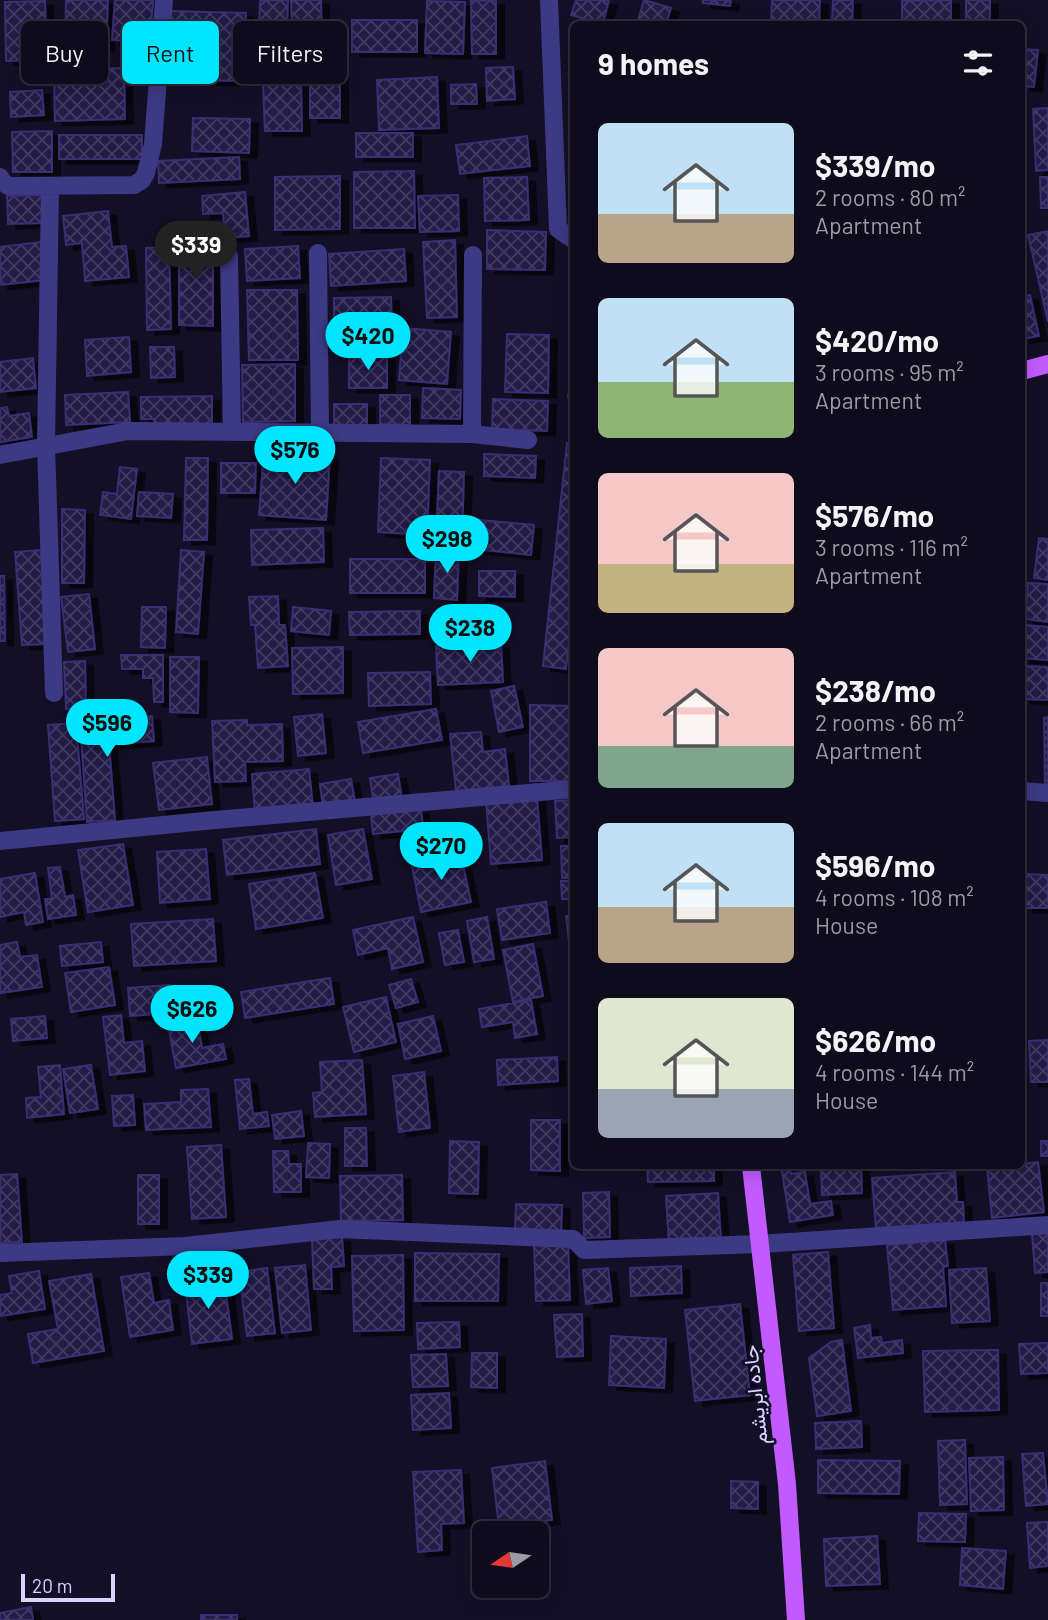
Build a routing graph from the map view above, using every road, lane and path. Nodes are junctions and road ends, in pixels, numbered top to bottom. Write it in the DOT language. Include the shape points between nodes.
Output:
graph roads {
  1 [pos="164,0"];
  2 [pos="549,0"];
  3 [pos="0,177"];
  4 [pos="50,186"];
  5 [pos="570,237"];
  6 [pos="318,253"];
  7 [pos="472,255"];
  8 [pos="229,256"];
  9 [pos="1048,364"];
  10 [pos="1025,370"];
  11 [pos="232,432"];
  12 [pos="320,433"];
  13 [pos="472,435"];
  14 [pos="528,440"];
  15 [pos="46,446"];
  16 [pos="0,455"];
  17 [pos="54,693"];
  18 [pos="570,789"];
  19 [pos="1025,792"];
  20 [pos="1048,793"];
  21 [pos="0,841"];
  22 [pos="751,1169"];
  23 [pos="1048,1225"];
  24 [pos="760,1244"];
  25 [pos="0,1253"];
  26 [pos="796,1620"];
  1 -- 4 [label="street" via="153,144 142,180 134,185"];
  2 -- 5 [label="street" via="558,229"];
  3 -- 4 [label="street" via="8,186"];
  4 -- 15 [label="street"];
  6 -- 12 [label="street"];
  7 -- 13 [label="street"];
  8 -- 11 [label="street"];
  9 -- 10 [label="main road"];
  11 -- 12 [label="street"];
  11 -- 15 [label="street" via="128,431"];
  12 -- 13 [label="street"];
  13 -- 14 [label="street"];
  15 -- 16 [label="street"];
  15 -- 17 [label="street"];
  18 -- 21 [label="street"];
  19 -- 20 [label="street"];
  22 -- 24 [label="main road, جاده ابریشم"];
  23 -- 24 [label="street"];
  24 -- 25 [label="street" via="584,1250 573,1239 340,1229 185,1246"];
  24 -- 26 [label="main road, جاده ابریشم" via="787,1483"];
}
